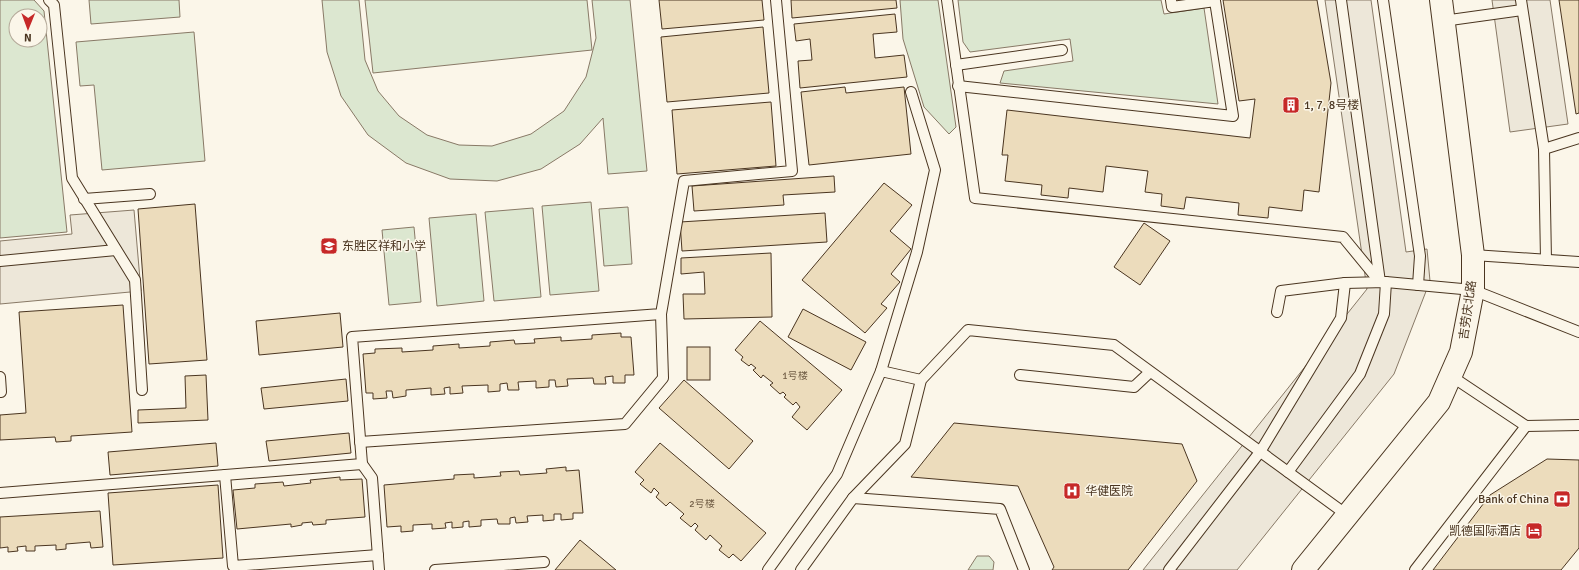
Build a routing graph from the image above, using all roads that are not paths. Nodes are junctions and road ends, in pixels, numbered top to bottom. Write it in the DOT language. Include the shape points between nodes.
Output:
graph roads {
  1 [pos="49,0"];
  2 [pos="776,0"];
  3 [pos="947,0"];
  4 [pos="1171,0"];
  5 [pos="1341,0"];
  6 [pos="1383,0"];
  7 [pos="1441,0"];
  8 [pos="1522,5"];
  9 [pos="1444,21"];
  10 [pos="1062,50"];
  11 [pos="956,65"];
  12 [pos="958,86"];
  13 [pos="911,92"];
  14 [pos="1579,138"];
  15 [pos="1544,149"];
  16 [pos="150,194"];
  17 [pos="84,199"];
  18 [pos="116,250"];
  19 [pos="1473,255"];
  20 [pos="1546,260"];
  21 [pos="0,261"];
  22 [pos="1579,262"];
  23 [pos="1383,282"];
  24 [pos="1345,284"];
  25 [pos="1418,285"];
  26 [pos="1473,290"];
  27 [pos="1277,312"];
  28 [pos="661,314"];
  29 [pos="1579,332"];
  30 [pos="881,371"];
  31 [pos="1150,372"];
  32 [pos="1020,375"];
  33 [pos="1451,376"];
  34 [pos="0,377"];
  35 [pos="921,380"];
  36 [pos="142,390"];
  37 [pos="1,392"];
  38 [pos="1579,425"];
  39 [pos="1526,426"];
  40 [pos="360,442"];
  41 [pos="1260,452"];
  42 [pos="362,464"];
  43 [pos="1288,472"];
  44 [pos="225,475"];
  45 [pos="0,493"];
  46 [pos="853,498"];
  47 [pos="1347,515"];
  48 [pos="378,555"];
  49 [pos="544,562"];
  50 [pos="379,570"];
  51 [pos="435,570"];
  52 [pos="768,570"];
  53 [pos="801,570"];
  54 [pos="1024,570"];
  55 [pos="1169,570"];
  56 [pos="1303,570"];
  57 [pos="1414,570"];
  1 -- 17 [label="lane" via="54,5 72,178"];
  2 -- 28 [label="lane" via="792,171 684,181"];
  3 -- 11 [label="lane"];
  4 -- 12 [label="lane" via="1172,7 1215,1 1233,116"];
  5 -- 23 [label="lane"];
  6 -- 25 [label="lane" via="1420,256"];
  7 -- 9 [label="main road, 吉劳庆北路"];
  8 -- 9 [label="lane"];
  8 -- 15 [label="lane"];
  9 -- 19 [label="main road, 吉劳庆北路"];
  10 -- 11 [label="lane"];
  11 -- 12 [label="lane"];
  12 -- 23 [label="lane" via="975,198 1343,237"];
  13 -- 30 [label="lane" via="935,170 917,252"];
  14 -- 15 [label="lane"];
  15 -- 20 [label="lane"];
  16 -- 17 [label="lane"];
  17 -- 18 [label="lane"];
  18 -- 21 [label="lane"];
  18 -- 36 [label="lane" via="134,280"];
  19 -- 20 [label="lane"];
  19 -- 26 [label="main road, 吉劳庆北路"];
  20 -- 22 [label="lane"];
  23 -- 24 [label="lane"];
  23 -- 25 [label="lane"];
  23 -- 43 [label="lane" via="1384,314 1360,374"];
  24 -- 27 [label="lane" via="1281,291"];
  24 -- 41 [label="lane" via="1341,318"];
  25 -- 26 [label="lane"];
  26 -- 29 [label="lane"];
  26 -- 33 [label="main road, 吉劳庆北路" via="1461,352"];
  28 -- 40 [label="lane" via="663,378 624,424"];
  28 -- 40 [label="lane" via="352,337"];
  30 -- 35 [label="lane"];
  30 -- 52 [label="lane" via="837,474"];
  31 -- 32 [label="lane" via="1134,387"];
  31 -- 35 [label="lane" via="1114,345 968,330"];
  31 -- 41 [label="lane"];
  33 -- 39 [label="lane"];
  33 -- 47 [label="main road, 吉劳庆北路" via="1439,402"];
  34 -- 37 [label="lane"];
  35 -- 46 [label="lane" via="905,444"];
  38 -- 39 [label="lane"];
  39 -- 57 [label="lane"];
  40 -- 42 [label="lane"];
  41 -- 43 [label="lane"];
  41 -- 55 [label="lane"];
  42 -- 44 [label="lane"];
  42 -- 48 [label="lane" via="372,478"];
  43 -- 47 [label="lane"];
  44 -- 45 [label="lane"];
  44 -- 48 [label="lane" via="233,566"];
  46 -- 53 [label="lane"];
  46 -- 54 [label="lane" via="1000,509"];
  47 -- 56 [label="main road, 吉劳庆北路"];
  48 -- 50 [label="lane"];
  49 -- 51 [label="lane"];
}
